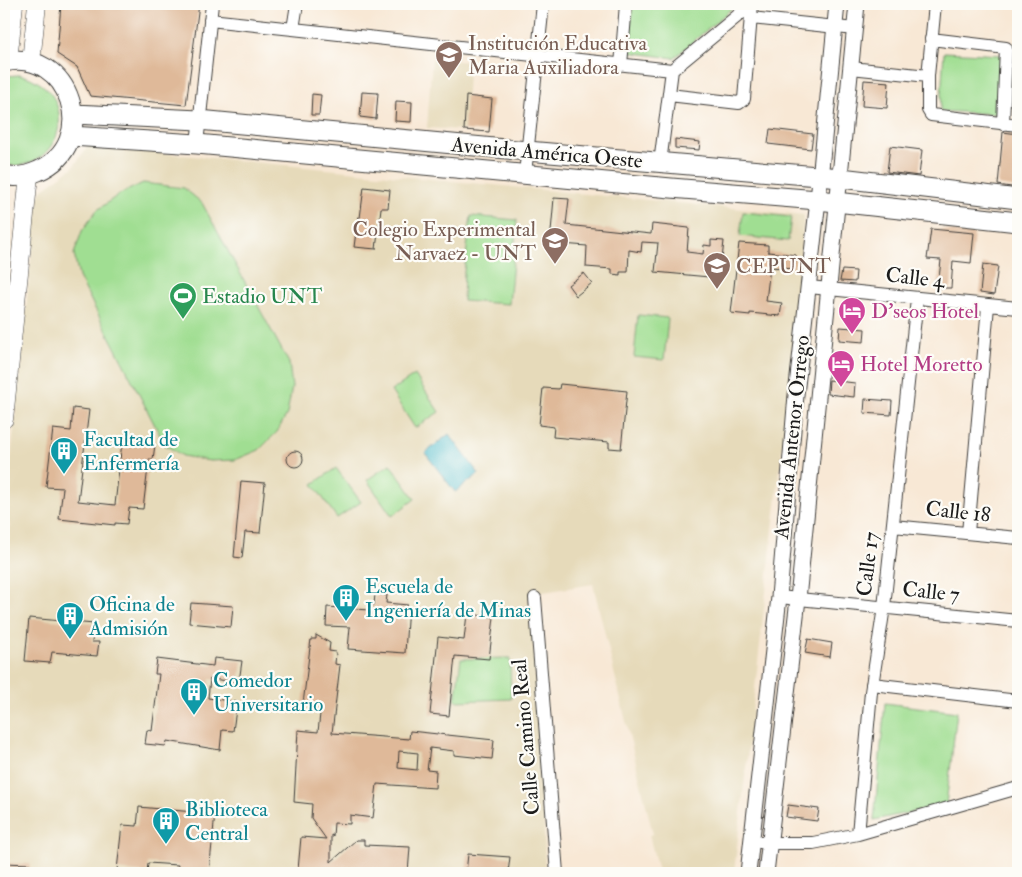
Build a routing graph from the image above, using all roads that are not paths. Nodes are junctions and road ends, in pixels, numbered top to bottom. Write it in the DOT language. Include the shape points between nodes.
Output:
graph roads {
  1 [pos="14,4"];
  2 [pos="37,4"];
  3 [pos="212,4"];
  4 [pos="297,4"];
  5 [pos="543,4"];
  6 [pos="626,4"];
  7 [pos="752,4"];
  8 [pos="837,4"];
  9 [pos="857,4"];
  10 [pos="935,4"];
  11 [pos="751,18"];
  12 [pos="210,20"];
  13 [pos="834,26"];
  14 [pos="293,29"];
  15 [pos="855,29"];
  16 [pos="931,39"];
  17 [pos="538,56"];
  18 [pos="6,61"];
  19 [pos="31,62"];
  20 [pos="621,65"];
  21 [pos="851,68"];
  22 [pos="672,70"];
  23 [pos="928,76"];
  24 [pos="669,96"];
  25 [pos="74,114"];
  26 [pos="199,120"];
  27 [pos="825,124"];
  28 [pos="1003,124"];
  29 [pos="846,125"];
  30 [pos="1018,125"];
  31 [pos="71,136"];
  32 [pos="198,144"];
  33 [pos="527,152"];
  34 [pos="660,163"];
  35 [pos="525,174"];
  36 [pos="4,175"];
  37 [pos="28,175"];
  38 [pos="820,176"];
  39 [pos="841,178"];
  40 [pos="1018,199"];
  41 [pos="818,200"];
  42 [pos="838,201"];
  43 [pos="1018,222"];
  44 [pos="809,287"];
  45 [pos="828,290"];
  46 [pos="918,298"];
  47 [pos="988,306"];
  48 [pos="1018,308"];
  49 [pos="4,419"];
  50 [pos="893,526"];
  51 [pos="968,533"];
  52 [pos="1018,538"];
  53 [pos="779,597"];
  54 [pos="535,598"];
  55 [pos="798,599"];
  56 [pos="884,607"];
  57 [pos="1018,621"];
  58 [pos="872,684"];
  59 [pos="1018,701"];
  60 [pos="1018,788"];
  61 [pos="858,834"];
  62 [pos="751,840"];
  63 [pos="769,843"];
  64 [pos="557,873"];
  65 [pos="748,873"];
  66 [pos="766,873"];
  1 -- 18 [label="main road"];
  2 -- 19 [label="main road"];
  3 -- 12 [label="street"];
  4 -- 14 [label="street"];
  5 -- 17 [label="street"];
  6 -- 20 [label="street"];
  7 -- 11 [label="street"];
  7 -- 22 [label="street"];
  8 -- 13 [label="street, Avenida Antenor Orrego"];
  9 -- 15 [label="street, Avenida Antenor Orrego"];
  10 -- 16 [label="street"];
  11 -- 13 [label="street"];
  11 -- 24 [label="street" via="744,99 739,103"];
  12 -- 14 [label="street"];
  12 -- 26 [label="street"];
  13 -- 15 [label="street"];
  13 -- 27 [label="street, Avenida Antenor Orrego"];
  14 -- 17 [label="street"];
  15 -- 21 [label="street, Avenida Antenor Orrego"];
  16 -- 23 [label="street"];
  16 -- 28 [label="street" via="1004,47 1007,50"];
  17 -- 20 [label="street"];
  17 -- 33 [label="street"];
  18 -- 19 [label="main road"];
  19 -- 25 [label="main road" via="60,81 70,97"];
  20 -- 22 [label="street"];
  21 -- 23 [label="street"];
  21 -- 29 [label="street, Avenida Antenor Orrego"];
  22 -- 24 [label="street"];
  23 -- 28 [label="street" via="928,110 931,115"];
  24 -- 34 [label="street"];
  25 -- 26 [label="main road, Avenida América Oeste"];
  25 -- 31 [label="main road"];
  26 -- 32 [label="street"];
  26 -- 33 [label="main road, Avenida América Oeste"];
  27 -- 29 [label="street"];
  27 -- 38 [label="street, Avenida Antenor Orrego"];
  28 -- 30 [label="street"];
  29 -- 39 [label="street, Avenida Antenor Orrego"];
  31 -- 32 [label="main road, Avenida América Oeste"];
  31 -- 37 [label="main road" via="62,154 47,167"];
  32 -- 35 [label="main road, Avenida América Oeste"];
  33 -- 34 [label="main road, Avenida América Oeste"];
  33 -- 35 [label="street"];
  34 -- 38 [label="main road, Avenida América Oeste"];
  35 -- 41 [label="main road, Avenida América Oeste"];
  36 -- 37 [label="main road"];
  37 -- 49 [label="main road"];
  38 -- 39 [label="main road, Avenida América Oeste"];
  38 -- 41 [label="street, Avenida Antenor Orrego"];
  39 -- 40 [label="main road, Avenida América Oeste"];
  39 -- 42 [label="street, Avenida Antenor Orrego"];
  41 -- 42 [label="main road, Avenida América Oeste"];
  41 -- 44 [label="street, Avenida Antenor Orrego"];
  42 -- 43 [label="main road, Avenida América Oeste"];
  42 -- 45 [label="street, Avenida Antenor Orrego"];
  44 -- 45 [label="street, Calle 4"];
  44 -- 53 [label="street, Avenida Antenor Orrego" via="796,395"];
  45 -- 46 [label="street, Calle 4"];
  45 -- 55 [label="street, Avenida Antenor Orrego"];
  46 -- 47 [label="street, Calle 4"];
  46 -- 50 [label="street, Calle 17"];
  47 -- 48 [label="street, Calle 4"];
  47 -- 51 [label="street"];
  50 -- 51 [label="street, Calle 18"];
  50 -- 56 [label="street, Calle 17"];
  51 -- 52 [label="street, Calle 18"];
  53 -- 55 [label="street, Calle 7"];
  53 -- 62 [label="street, Avenida Antenor Orrego"];
  54 -- 64 [label="street, Calle Camino Real"];
  55 -- 56 [label="street, Calle 7"];
  55 -- 63 [label="street, Avenida Antenor Orrego"];
  56 -- 57 [label="street, Calle 7"];
  56 -- 58 [label="street, Calle 17"];
  58 -- 59 [label="street"];
  58 -- 61 [label="street, Calle 17"];
  60 -- 61 [label="street"];
  61 -- 63 [label="street" via="813,843"];
  62 -- 63 [label="street"];
  62 -- 65 [label="street, Avenida Antenor Orrego"];
  63 -- 66 [label="street, Avenida Antenor Orrego"];
}
